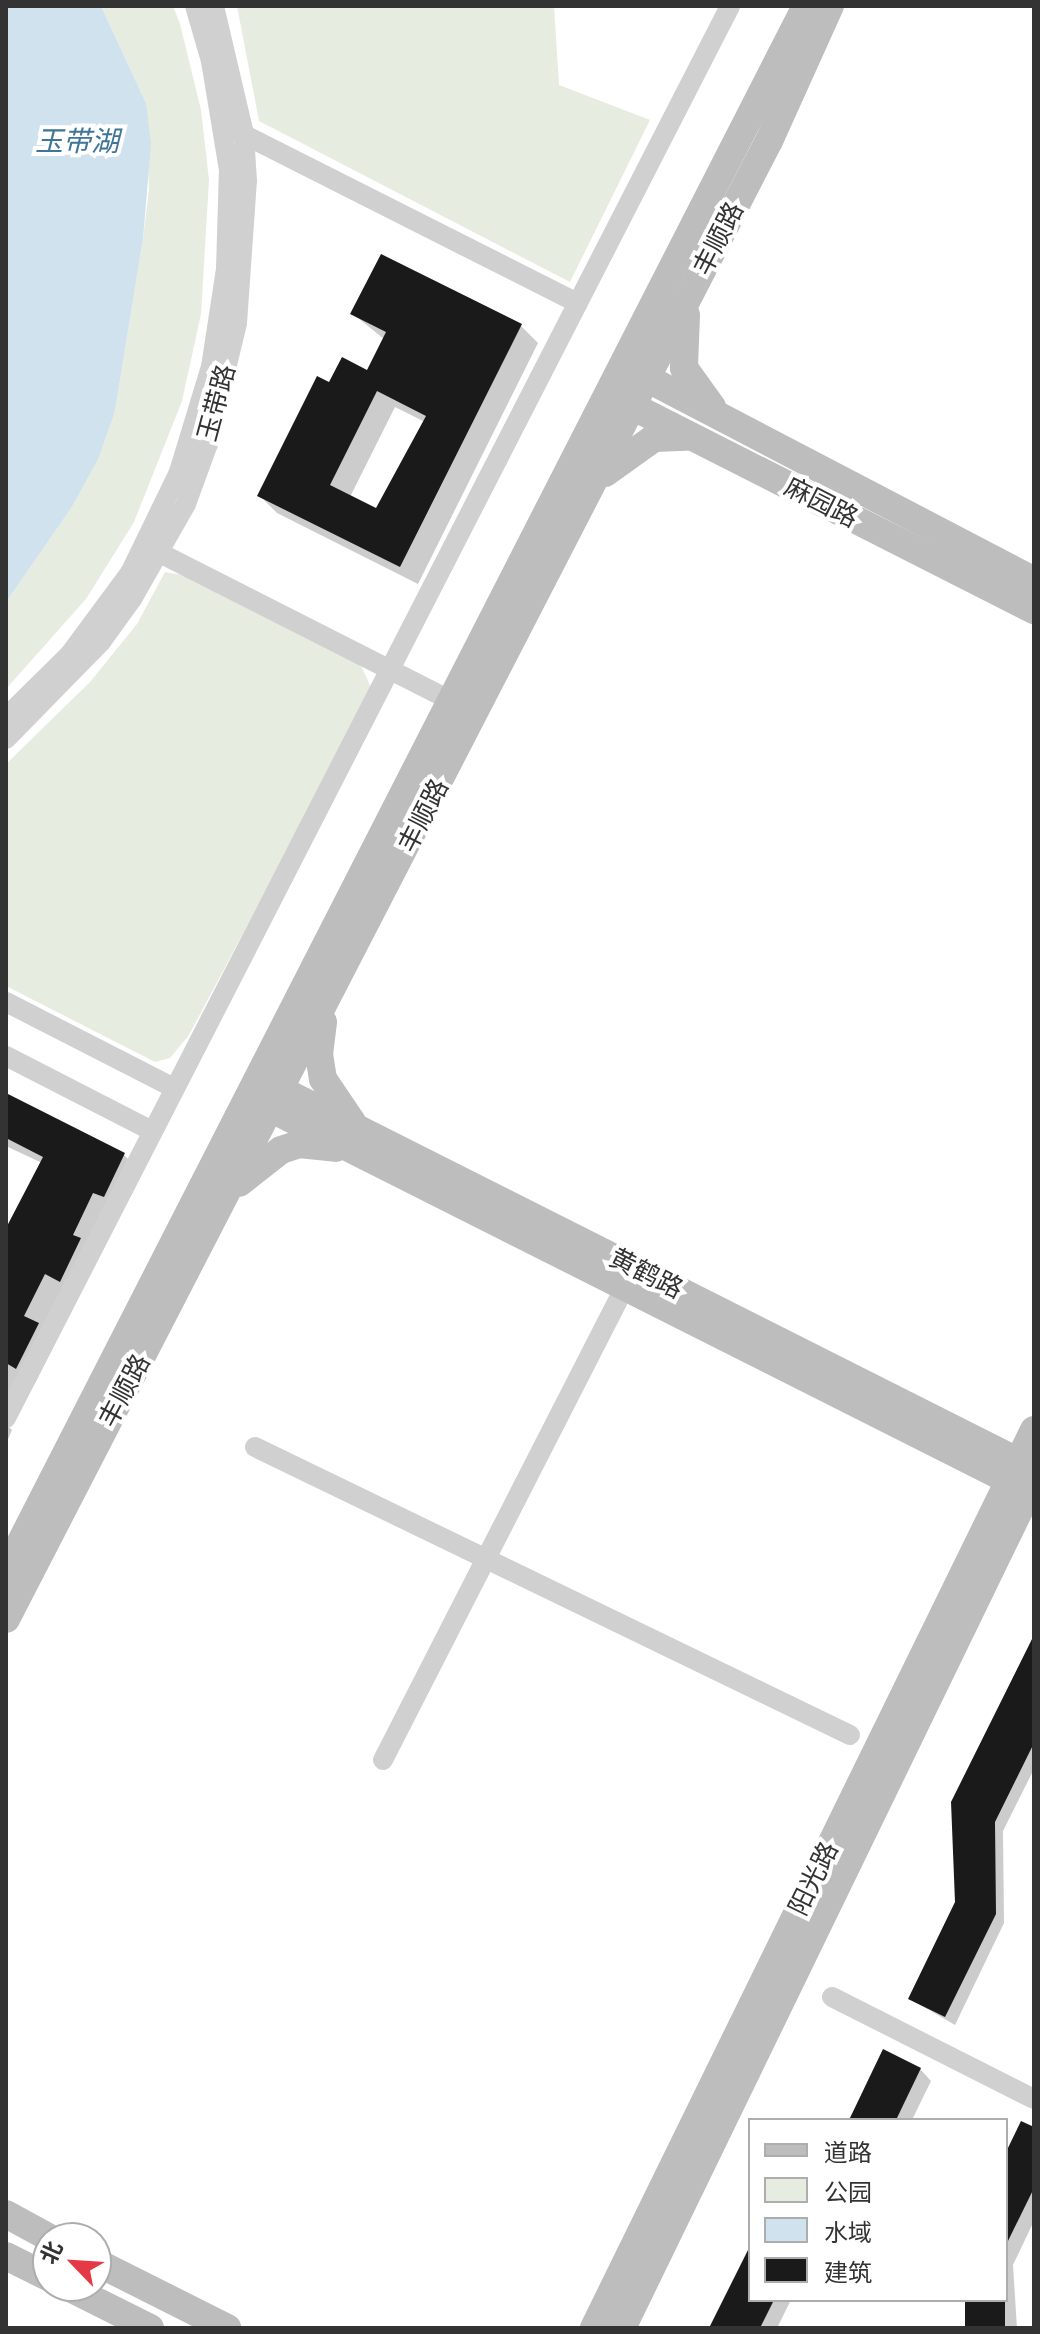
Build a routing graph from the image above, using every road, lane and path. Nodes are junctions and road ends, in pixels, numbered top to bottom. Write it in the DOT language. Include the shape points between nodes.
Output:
graph roads {
  1 [pos="195,6"];
  2 [pos="214,6"];
  3 [pos="730,6"];
  4 [pos="806,6"];
  5 [pos="830,6"];
  6 [pos="224,124"];
  7 [pos="244,134"];
  8 [pos="692,291"];
  9 [pos="578,303"];
  10 [pos="635,372"];
  11 [pos="620,401"];
  12 [pos="735,424"];
  13 [pos="700,441"];
  14 [pos="582,507"];
  15 [pos="153,550"];
  16 [pos="1034,581"];
  17 [pos="1034,610"];
  18 [pos="392,671"];
  19 [pos="454,702"];
  20 [pos="6,717"];
  21 [pos="6,739"];
  22 [pos="331,997"];
  23 [pos="6,1002"];
  24 [pos="6,1056"];
  25 [pos="174,1088"];
  26 [pos="265,1094"];
  27 [pos="152,1131"];
  28 [pos="378,1151"];
  29 [pos="220,1209"];
  30 [pos="630,1278"];
  31 [pos="6,1418"];
  32 [pos="1034,1430"];
  33 [pos="255,1447"];
  34 [pos="1027,1479"];
  35 [pos="484,1558"];
  36 [pos="6,1571"];
  37 [pos="6,1619"];
  38 [pos="850,1735"];
  39 [pos="383,1760"];
  40 [pos="832,1997"];
  41 [pos="1034,2099"];
  42 [pos="6,2214"];
  43 [pos="32,2228"];
  44 [pos="6,2256"];
  45 [pos="32,2269"];
  46 [pos="112,2270"];
  47 [pos="98,2302"];
  48 [pos="150,2328"];
  49 [pos="227,2328"];
  50 [pos="594,2328"];
  51 [pos="622,2328"];
  1 -- 6 [label="street"];
  2 -- 7 [label="street, 玉带路"];
  3 -- 9 [label="street"];
  4 -- 10 [label="main road"];
  5 -- 8 [label="main road, 丰顺路"];
  6 -- 7 [label="street"];
  6 -- 15 [label="street" via="229,216 221,316 191,437"];
  7 -- 9 [label="street"];
  7 -- 15 [label="street, 玉带路" via="245,231 237,323 208,444"];
  8 -- 10 [label="main road, 丰顺路"];
  8 -- 12 [label="main road" via="683,327 684,368 704,400"];
  9 -- 18 [label="street"];
  10 -- 11 [label="main road, 丰顺路"];
  10 -- 12 [label="main road"];
  11 -- 13 [label="main road, 麻园路"];
  11 -- 14 [label="main road, 丰顺路"];
  11 -- 19 [label="main road"];
  12 -- 16 [label="main road"];
  13 -- 14 [label="main road" via="673,435 636,446 614,462"];
  13 -- 17 [label="main road, 麻园路"];
  14 -- 22 [label="main road, 丰顺路"];
  15 -- 18 [label="street"];
  15 -- 20 [label="street"];
  15 -- 21 [label="street, 玉带路" via="101,642"];
  18 -- 19 [label="street"];
  18 -- 25 [label="street"];
  19 -- 26 [label="main road"];
  22 -- 26 [label="main road, 丰顺路"];
  22 -- 28 [label="main road" via="320,1032 323,1079"];
  23 -- 25 [label="street"];
  24 -- 27 [label="street"];
  25 -- 27 [label="street"];
  26 -- 28 [label="main road, 黄鹤路"];
  26 -- 29 [label="main road, 丰顺路"];
  26 -- 36 [label="main road"];
  27 -- 31 [label="street"];
  28 -- 29 [label="main road" via="299,1144 248,1172"];
  28 -- 30 [label="main road, 黄鹤路"];
  29 -- 37 [label="main road, 丰顺路"];
  30 -- 34 [label="main road, 黄鹤路"];
  30 -- 35 [label="street"];
  32 -- 34 [label="main road, 阳光路"];
  33 -- 35 [label="street"];
  34 -- 50 [label="main road, 阳光路"];
  34 -- 51 [label="main road, 阳光路"];
  35 -- 38 [label="street"];
  35 -- 39 [label="street"];
  40 -- 41 [label="street"];
  42 -- 43 [label="main road"];
  44 -- 45 [label="main road"];
  46 -- 49 [label="main road"];
  47 -- 48 [label="main road"];
}
